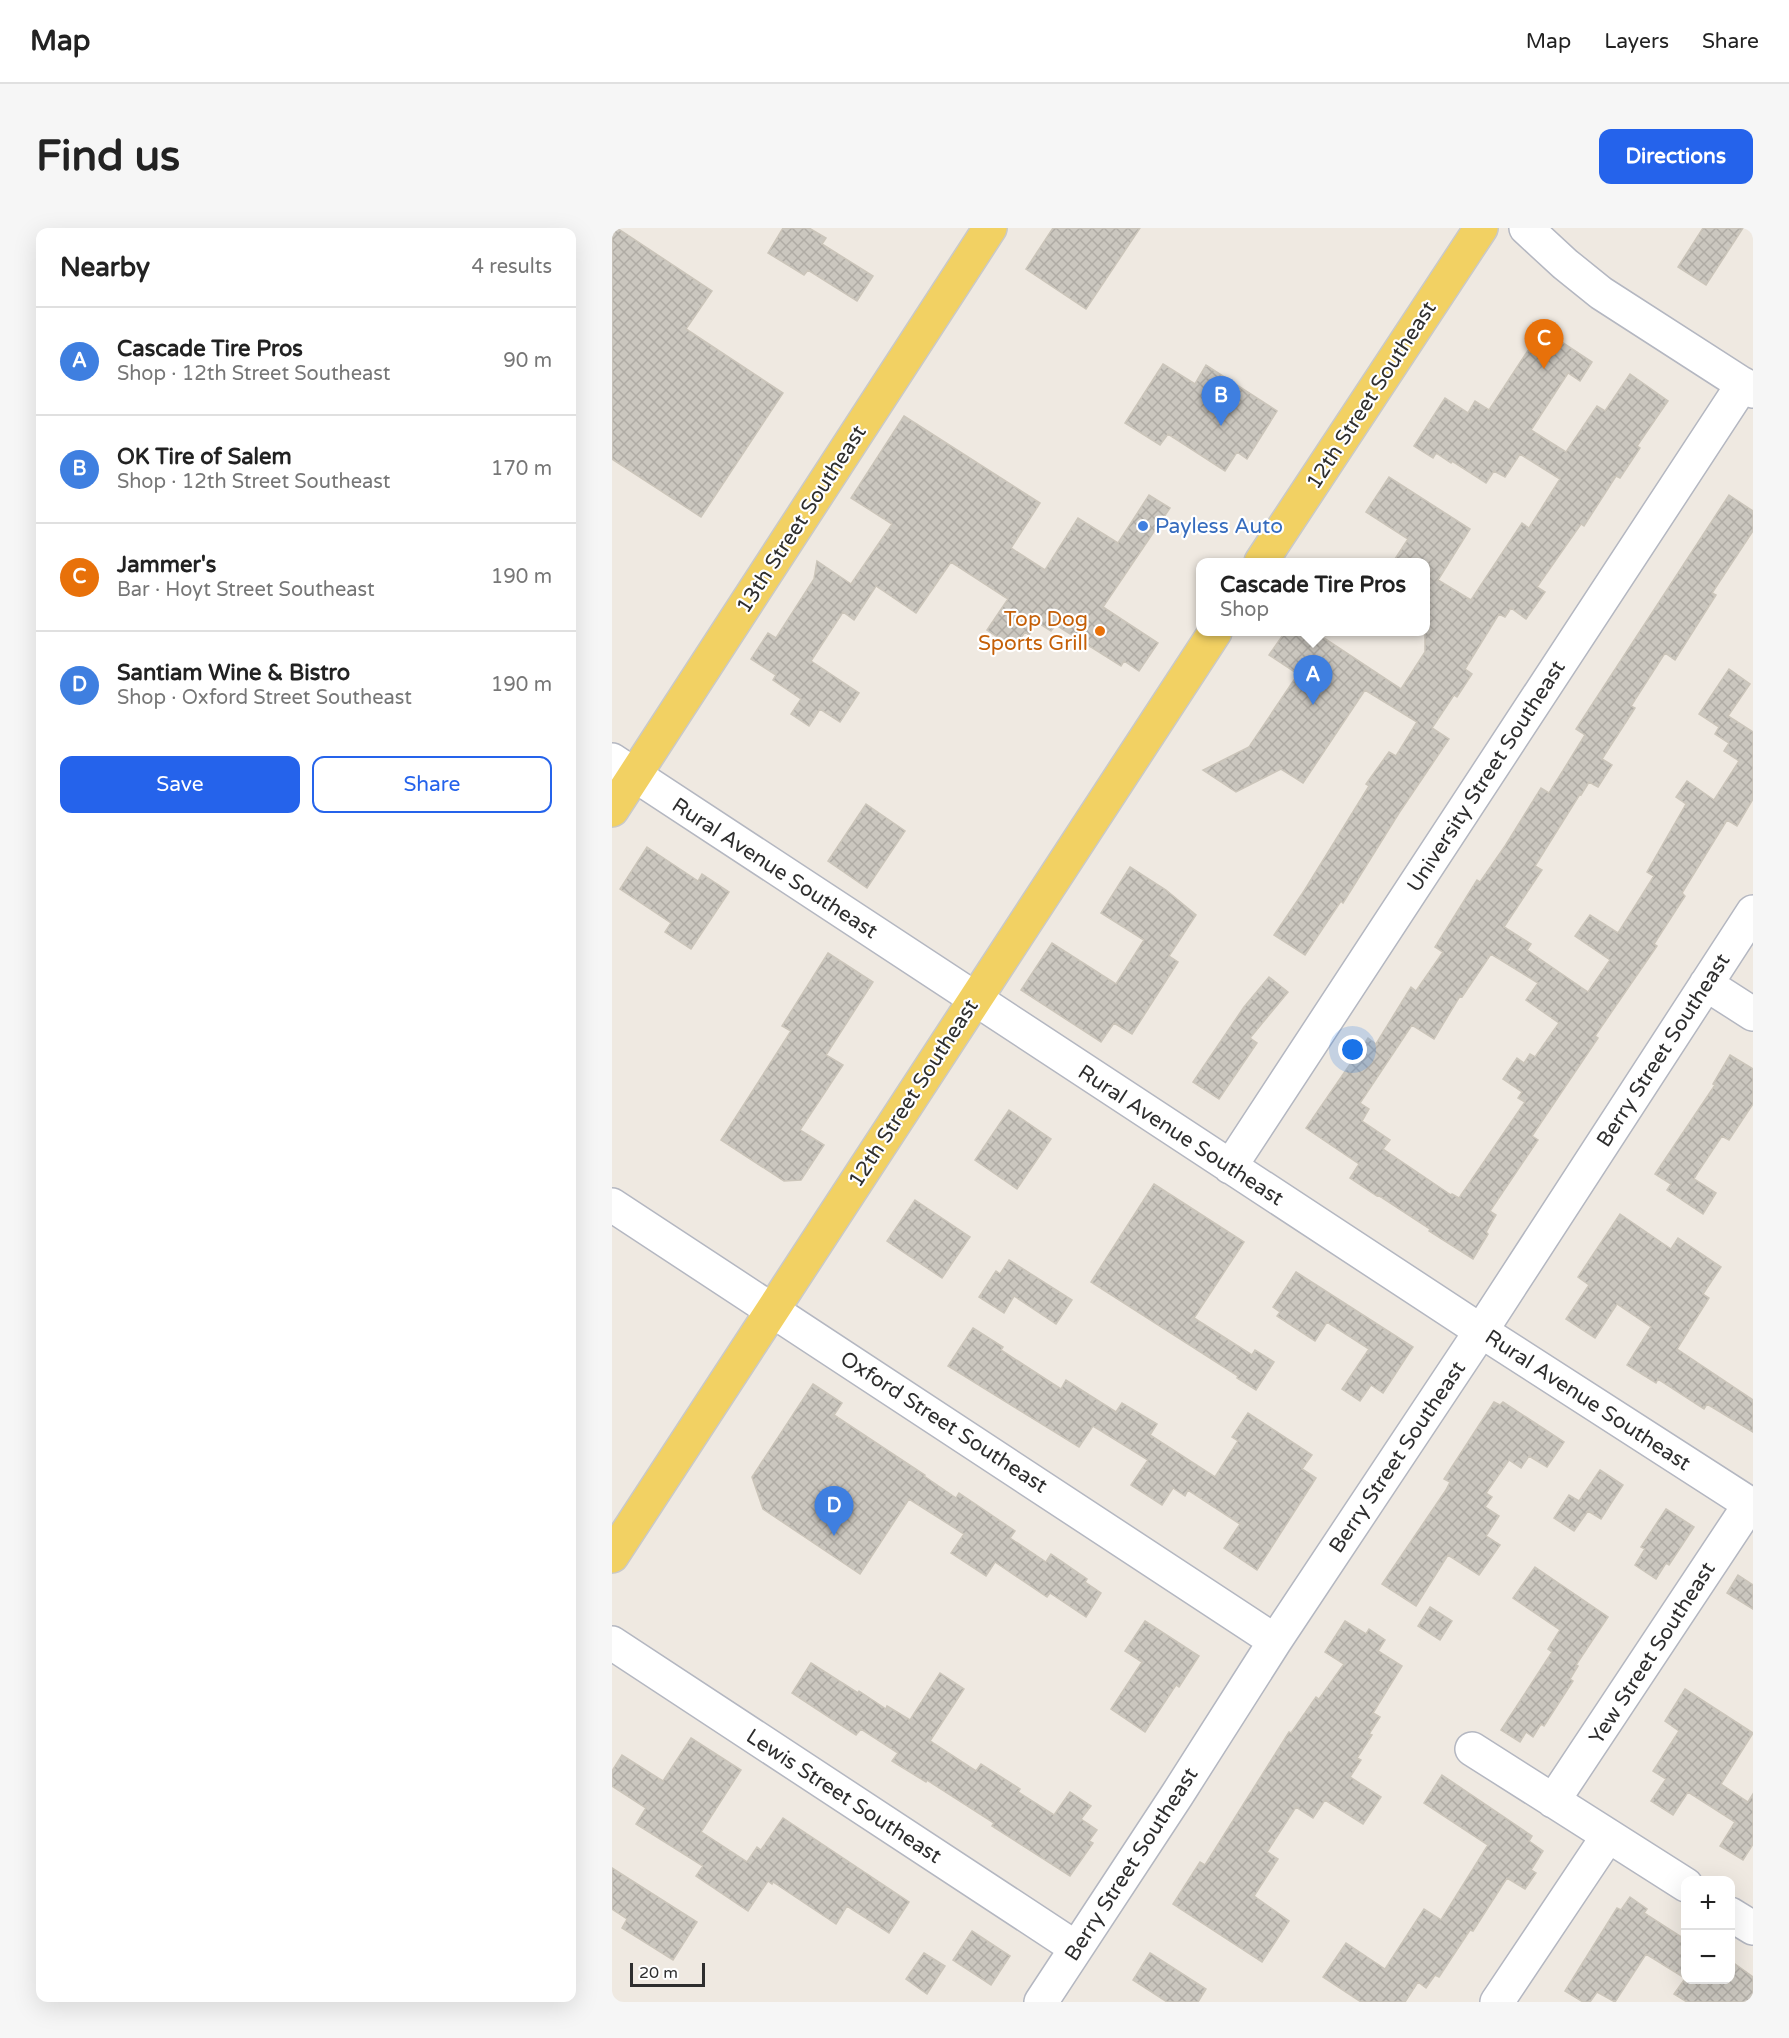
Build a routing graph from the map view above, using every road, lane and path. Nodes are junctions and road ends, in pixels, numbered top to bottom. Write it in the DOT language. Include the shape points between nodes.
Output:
graph roads {
  1 [pos="990,228"];
  2 [pos="1480,228"];
  3 [pos="1526,228"];
  4 [pos="1748,387"];
  5 [pos="1264,558"];
  6 [pos="1212,636"];
  7 [pos="623,768"];
  8 [pos="612,810"];
  9 [pos="1753,912"];
  10 [pos="1706,984"];
  11 [pos="974,999"];
  12 [pos="1753,1014"];
  13 [pos="1230,1167"];
  14 [pos="612,1205"];
  15 [pos="774,1310"];
  16 [pos="1481,1331"];
  17 [pos="1751,1505"];
  18 [pos="612,1556"];
  19 [pos="1275,1641"];
  20 [pos="612,1643"];
  21 [pos="1472,1749"];
  22 [pos="1553,1801"];
  23 [pos="1608,1836"];
  24 [pos="1681,1882"];
  25 [pos="1735,1917"];
  26 [pos="1753,1928"];
  27 [pos="1076,1948"];
  28 [pos="1041,2002"];
  29 [pos="1497,2002"];
  1 -- 7 [label="main road, 13th Street Southeast"];
  2 -- 5 [label="main road, 12th Street Southeast"];
  3 -- 4 [label="street" via="1601,292"];
  4 -- 13 [label="street, University Street Southeast"];
  6 -- 11 [label="main road, 12th Street Southeast"];
  7 -- 8 [label="main road, 13th Street Southeast"];
  7 -- 11 [label="street, Rural Avenue Southeast"];
  9 -- 10 [label="street, Berry Street Southeast"];
  10 -- 12 [label="street"];
  10 -- 16 [label="street, Berry Street Southeast"];
  11 -- 13 [label="street, Rural Avenue Southeast"];
  11 -- 15 [label="main road, 12th Street Southeast"];
  13 -- 16 [label="street, Rural Avenue Southeast"];
  14 -- 15 [label="street, Oxford Street Southeast"];
  15 -- 18 [label="main road, 12th Street Southeast"];
  15 -- 19 [label="street, Oxford Street Southeast"];
  16 -- 17 [label="street, Rural Avenue Southeast"];
  16 -- 19 [label="street, Berry Street Southeast"];
  17 -- 22 [label="street, Yew Street Southeast"];
  19 -- 27 [label="street, Berry Street Southeast"];
  20 -- 27 [label="street, Lewis Street Southeast"];
  21 -- 22 [label="street"];
  22 -- 23 [label="street"];
  23 -- 24 [label="street"];
  23 -- 29 [label="street"];
  25 -- 26 [label="street"];
  27 -- 28 [label="street, Berry Street Southeast"];
}
